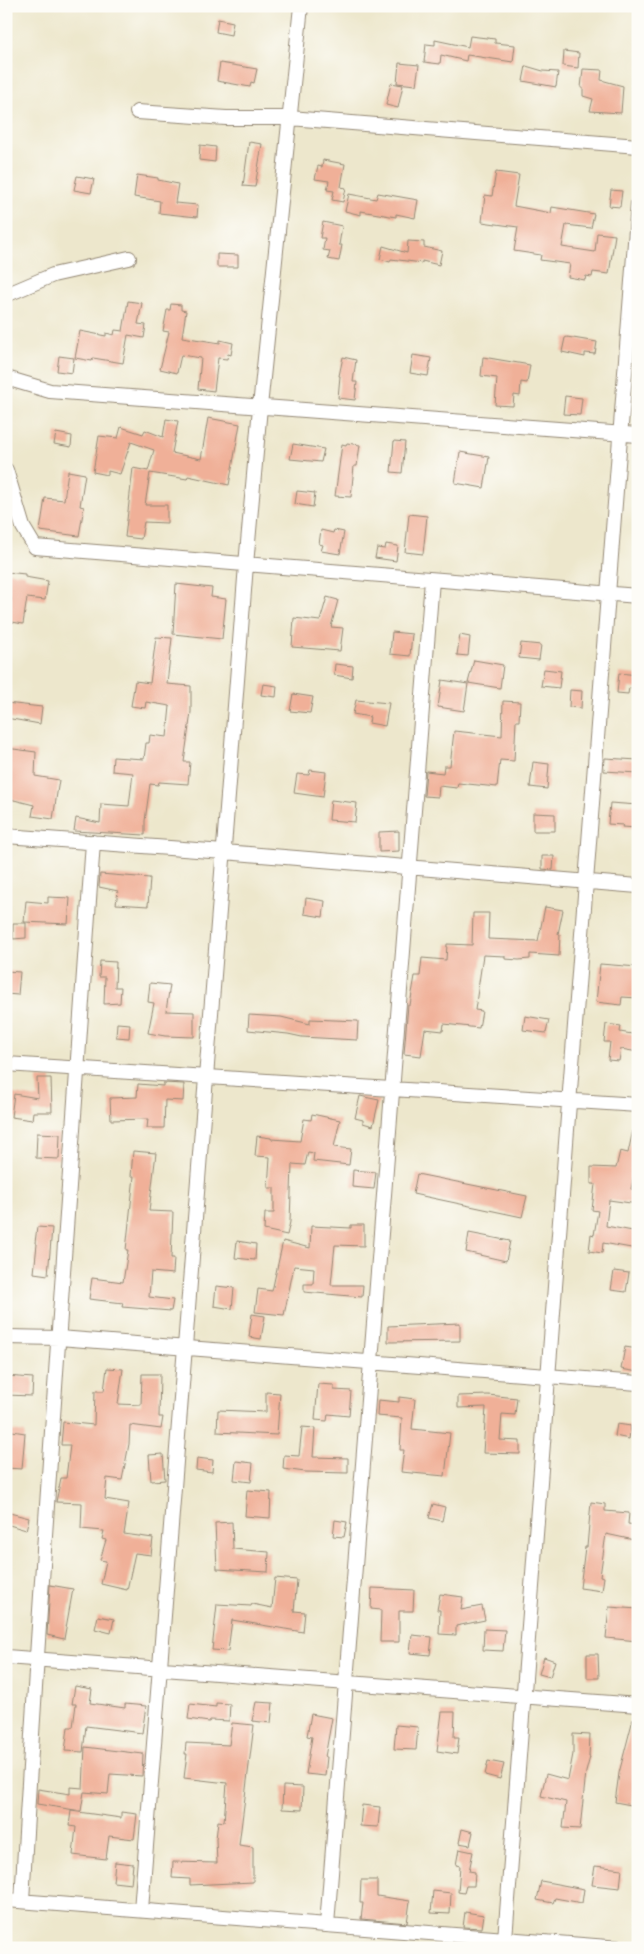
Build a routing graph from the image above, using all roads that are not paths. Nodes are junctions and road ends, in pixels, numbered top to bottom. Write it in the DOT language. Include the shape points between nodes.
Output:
graph roads {
  1 [pos="302,6"];
  2 [pos="137,112"];
  3 [pos="290,118"];
  4 [pos="638,146"];
  5 [pos="638,203"];
  6 [pos="129,258"];
  7 [pos="6,295"];
  8 [pos="6,378"];
  9 [pos="260,407"];
  10 [pos="621,434"];
  11 [pos="638,435"];
  12 [pos="8,475"];
  13 [pos="6,496"];
  14 [pos="246,565"];
  15 [pos="432,580"];
  16 [pos="609,594"];
  17 [pos="638,596"];
  18 [pos="6,836"];
  19 [pos="93,842"];
  20 [pos="224,852"];
  21 [pos="410,868"];
  22 [pos="587,882"];
  23 [pos="638,886"];
  24 [pos="6,1064"];
  25 [pos="77,1068"];
  26 [pos="206,1077"];
  27 [pos="392,1089"];
  28 [pos="570,1100"];
  29 [pos="638,1105"];
  30 [pos="6,1337"];
  31 [pos="60,1338"];
  32 [pos="185,1348"];
  33 [pos="371,1362"];
  34 [pos="548,1376"];
  35 [pos="638,1383"];
  36 [pos="6,1657"];
  37 [pos="35,1658"];
  38 [pos="161,1668"];
  39 [pos="346,1682"];
  40 [pos="524,1696"];
  41 [pos="638,1705"];
  42 [pos="6,1900"];
  43 [pos="22,1901"];
  44 [pos="141,1910"];
  45 [pos="327,1925"];
  46 [pos="505,1939"];
  47 [pos="621,1948"];
  1 -- 3 [label="street"];
  2 -- 3 [label="street" via="226,118"];
  3 -- 4 [label="street"];
  3 -- 9 [label="street"];
  5 -- 10 [label="street"];
  6 -- 7 [label="street" via="53,276"];
  8 -- 9 [label="street" via="50,391"];
  9 -- 10 [label="street"];
  9 -- 14 [label="street"];
  10 -- 11 [label="street"];
  10 -- 16 [label="street"];
  12 -- 13 [label="street"];
  12 -- 14 [label="street" via="23,527 35,547"];
  14 -- 15 [label="street"];
  14 -- 20 [label="street"];
  15 -- 16 [label="street"];
  15 -- 21 [label="street"];
  16 -- 17 [label="street"];
  16 -- 22 [label="street"];
  18 -- 19 [label="street"];
  19 -- 20 [label="street"];
  19 -- 25 [label="street"];
  20 -- 21 [label="street"];
  20 -- 26 [label="street"];
  21 -- 22 [label="street"];
  21 -- 27 [label="street"];
  22 -- 23 [label="street"];
  22 -- 28 [label="street"];
  24 -- 25 [label="street"];
  25 -- 26 [label="street"];
  25 -- 31 [label="street"];
  26 -- 27 [label="street"];
  26 -- 32 [label="street"];
  27 -- 28 [label="street"];
  27 -- 33 [label="street"];
  28 -- 29 [label="street"];
  28 -- 34 [label="street"];
  30 -- 31 [label="street"];
  31 -- 32 [label="street"];
  31 -- 37 [label="street"];
  32 -- 33 [label="street"];
  32 -- 38 [label="street"];
  33 -- 34 [label="street"];
  33 -- 39 [label="street"];
  34 -- 35 [label="street"];
  34 -- 40 [label="street"];
  36 -- 37 [label="street"];
  37 -- 38 [label="street"];
  37 -- 43 [label="street"];
  38 -- 39 [label="street"];
  38 -- 44 [label="street"];
  39 -- 40 [label="street"];
  39 -- 45 [label="street"];
  40 -- 41 [label="street"];
  40 -- 46 [label="street"];
  42 -- 43 [label="street"];
  43 -- 44 [label="street"];
  44 -- 45 [label="street"];
  45 -- 46 [label="street"];
  46 -- 47 [label="street"];
}
